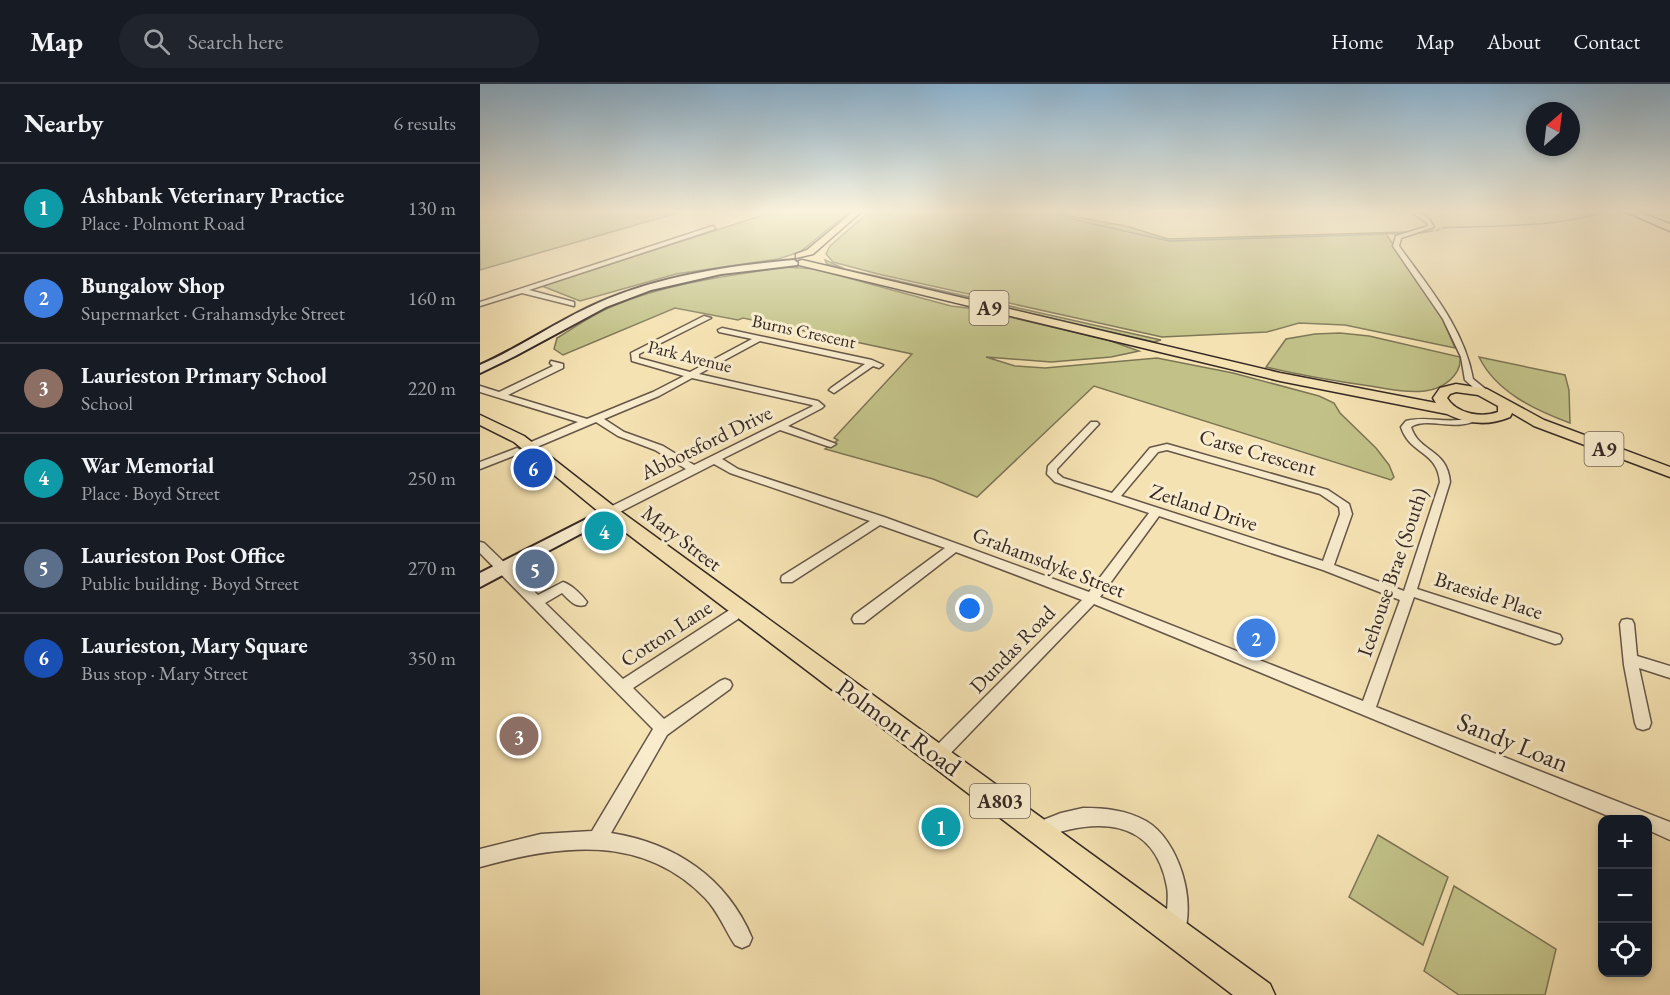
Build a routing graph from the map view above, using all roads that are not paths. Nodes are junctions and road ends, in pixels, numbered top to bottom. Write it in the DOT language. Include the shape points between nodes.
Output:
graph roads {
  1 [pos="636,254"];
  2 [pos="810,254"];
  3 [pos="1401,254"];
  4 [pos="804,259"];
  5 [pos="522,291"];
  6 [pos="480,304"];
  7 [pos="572,309"];
  8 [pos="707,318"];
  9 [pos="722,330"];
  10 [pos="758,339"];
  11 [pos="482,363"];
  12 [pos="554,363"];
  13 [pos="691,375"];
  14 [pos="1463,384"];
  15 [pos="480,389"];
  16 [pos="834,390"];
  17 [pos="502,394"];
  18 [pos="1442,394"];
  19 [pos="1396,399"];
  20 [pos="1500,400"];
  21 [pos="819,406"];
  22 [pos="1454,411"];
  23 [pos="597,418"];
  24 [pos="1474,418"];
  25 [pos="480,419"];
  26 [pos="1492,419"];
  27 [pos="587,422"];
  28 [pos="1539,423"];
  29 [pos="1094,424"];
  30 [pos="782,427"];
  31 [pos="831,444"];
  32 [pos="523,449"];
  33 [pos="716,460"];
  34 [pos="480,466"];
  35 [pos="694,470"];
  36 [pos="1670,472"];
  37 [pos="1114,498"];
  38 [pos="610,512"];
  39 [pos="1156,512"];
  40 [pos="880,520"];
  41 [pos="480,546"];
  42 [pos="955,548"];
  43 [pos="1327,567"];
  44 [pos="504,569"];
  45 [pos="788,579"];
  46 [pos="480,581"];
  47 [pos="1408,594"];
  48 [pos="1092,598"];
  49 [pos="536,602"];
  50 [pos="580,602"];
  51 [pos="736,612"];
  52 [pos="859,619"];
  53 [pos="1627,624"];
  54 [pos="1555,639"];
  55 [pos="1631,665"];
  56 [pos="1670,672"];
  57 [pos="725,685"];
  58 [pos="623,687"];
  59 [pos="1367,710"];
  60 [pos="1643,723"];
  61 [pos="661,730"];
  62 [pos="938,755"];
  63 [pos="1630,815"];
  64 [pos="1652,824"];
  65 [pos="1039,830"];
  66 [pos="1670,831"];
  67 [pos="598,839"];
  68 [pos="480,858"];
  69 [pos="1176,931"];
  70 [pos="742,938"];
  71 [pos="1235,986"];
  72 [pos="1259,995"];
  1 -- 5 [label="street"];
  2 -- 4 [label="main road"];
  3 -- 14 [label="street" via="1447,319 1465,357"];
  4 -- 7 [label="main road" via="674,279"];
  4 -- 11 [label="main road" via="695,277 637,292 579,316 512,355"];
  4 -- 19 [label="main road, A9" via="1280,377"];
  5 -- 6 [label="street"];
  5 -- 7 [label="street"];
  7 -- 11 [label="main road"];
  8 -- 13 [label="street, Park Avenue" via="635,353 635,359"];
  9 -- 10 [label="street, Burns Crescent"];
  10 -- 13 [label="street"];
  10 -- 16 [label="street, Burns Crescent" via="875,364"];
  12 -- 17 [label="street" via="560,366"];
  13 -- 21 [label="street, Park Avenue"];
  13 -- 23 [label="street"];
  14 -- 18 [label="main road"];
  14 -- 20 [label="main road"];
  15 -- 17 [label="street"];
  17 -- 27 [label="street"];
  18 -- 19 [label="main road, A9"];
  18 -- 22 [label="main road" via="1442,402"];
  19 -- 22 [label="main road, A9"];
  20 -- 26 [label="main road" via="1506,410"];
  20 -- 28 [label="main road, A9"];
  21 -- 30 [label="street, Abbotsford Drive"];
  22 -- 24 [label="main road"];
  23 -- 27 [label="street"];
  23 -- 35 [label="street"];
  24 -- 26 [label="main road"];
  24 -- 47 [label="street, Icehouse Brae (South)" via="1461,424 1426,419 1409,423 1406,428 1409,438 1437,458 1446,471"];
  25 -- 32 [label="main road, Mary Street / A803" via="504,430"];
  26 -- 28 [label="main road, A9"];
  27 -- 32 [label="street"];
  28 -- 36 [label="main road, A9"];
  29 -- 37 [label="street, Zetland Drive" via="1052,468 1052,474 1059,480"];
  30 -- 31 [label="street"];
  30 -- 33 [label="street, Abbotsford Drive"];
  32 -- 34 [label="street"];
  32 -- 38 [label="main road, Mary Street / A803"];
  33 -- 35 [label="street, Abbotsford Drive"];
  33 -- 40 [label="street, Grahamsdyke Street" via="735,471"];
  35 -- 38 [label="street, Abbotsford Drive"];
  37 -- 39 [label="street, Zetland Drive"];
  37 -- 43 [label="street, Carse Crescent" via="1154,450 1167,447 1324,492 1345,506 1346,514"];
  38 -- 44 [label="main road"];
  38 -- 51 [label="main road, Mary Street / A803"];
  39 -- 43 [label="street, Zetland Drive"];
  39 -- 48 [label="street, Dundas Road"];
  40 -- 42 [label="street, Grahamsdyke Street"];
  40 -- 45 [label="street"];
  41 -- 44 [label="street"];
  42 -- 48 [label="street, Grahamsdyke Street"];
  42 -- 52 [label="street"];
  43 -- 47 [label="street, Zetland Drive"];
  44 -- 46 [label="main road"];
  44 -- 49 [label="street"];
  47 -- 54 [label="street, Braeside Place"];
  47 -- 59 [label="street, Icehouse Brae (South)"];
  48 -- 59 [label="street, Grahamsdyke Street"];
  48 -- 62 [label="street, Dundas Road"];
  49 -- 50 [label="street" via="563,587"];
  49 -- 58 [label="street"];
  51 -- 58 [label="street, Cotton Lane"];
  51 -- 62 [label="main road, Polmont Road / A803"];
  53 -- 55 [label="street"];
  55 -- 56 [label="street" via="1638,661"];
  55 -- 60 [label="street"];
  57 -- 61 [label="street"];
  58 -- 61 [label="street"];
  59 -- 63 [label="street, Sandy Loan"];
  61 -- 67 [label="street"];
  62 -- 65 [label="main road, Polmont Road / A803"];
  64 -- 66 [label="street"];
  65 -- 69 [label="main road, Polmont Road / A803"];
  65 -- 69 [label="street" via="1075,817 1095,815 1118,818 1140,827 1160,846 1170,865 1176,886"];
  67 -- 68 [label="street" via="555,840"];
  67 -- 70 [label="street" via="661,855 689,871 714,893"];
  69 -- 71 [label="main road, Polmont Road / A803"];
  71 -- 72 [label="main road, Polmont Road / A803"];
}
